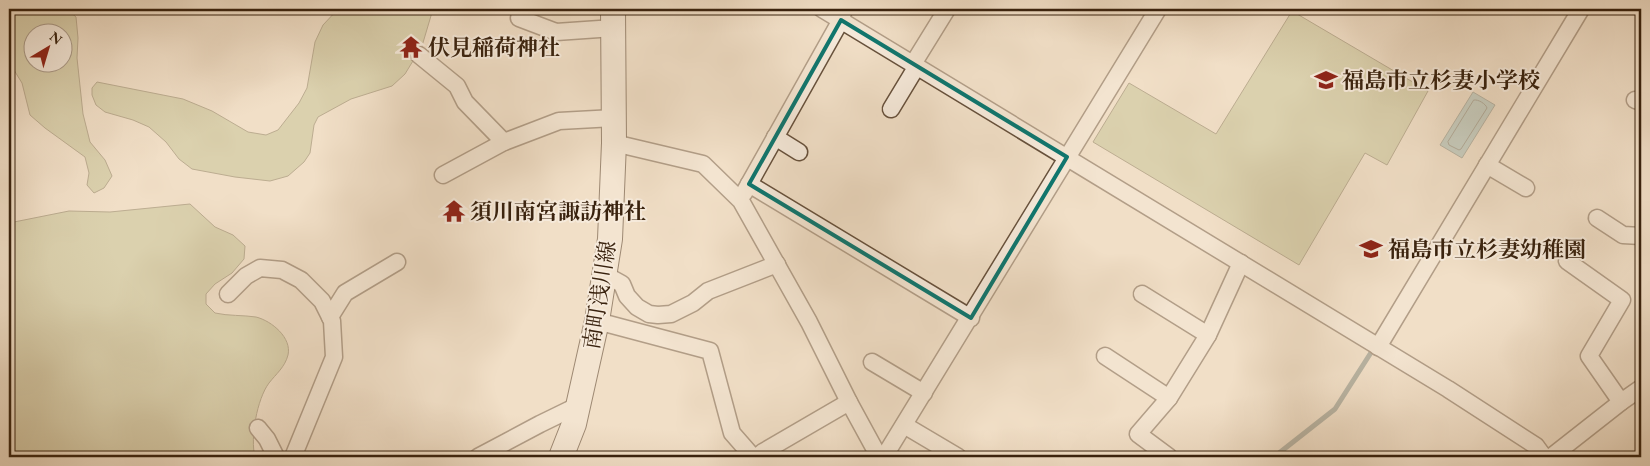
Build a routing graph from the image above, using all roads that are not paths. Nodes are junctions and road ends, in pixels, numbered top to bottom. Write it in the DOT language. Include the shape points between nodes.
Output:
graph roads {
  1 [pos="822,9"];
  2 [pos="947,9"];
  3 [pos="1158,9"];
  4 [pos="1581,9"];
  5 [pos="843,14"];
  6 [pos="519,18"];
  7 [pos="613,19"];
  8 [pos="419,55"];
  9 [pos="915,65"];
  10 [pos="891,109"];
  11 [pos="614,118"];
  12 [pos="775,137"];
  13 [pos="504,142"];
  14 [pos="614,143"];
  15 [pos="799,152"];
  16 [pos="1067,157"];
  17 [pos="1487,166"];
  18 [pos="443,175"];
  19 [pos="749,184"];
  20 [pos="1526,188"];
  21 [pos="741,201"];
  22 [pos="1597,218"];
  23 [pos="1641,236"];
  24 [pos="1567,261"];
  25 [pos="397,262"];
  26 [pos="1241,263"];
  27 [pos="777,264"];
  28 [pos="604,274"];
  29 [pos="228,294"];
  30 [pos="1142,294"];
  31 [pos="330,317"];
  32 [pos="970,318"];
  33 [pos="597,321"];
  34 [pos="1208,335"];
  35 [pos="1378,347"];
  36 [pos="1105,356"];
  37 [pos="872,362"];
  38 [pos="1641,388"];
  39 [pos="924,393"];
  40 [pos="1169,398"];
  41 [pos="849,402"];
  42 [pos="1621,402"];
  43 [pos="579,405"];
  44 [pos="904,425"];
  45 [pos="258,428"];
  46 [pos="276,457"];
  47 [pos="293,457"];
  48 [pos="478,457"];
  49 [pos="561,457"];
  50 [pos="755,457"];
  51 [pos="880,457"];
  52 [pos="884,457"];
  53 [pos="958,457"];
  54 [pos="1169,457"];
  55 [pos="1544,457"];
  56 [pos="1551,457"];
  1 -- 5 [label="street"];
  2 -- 9 [label="street"];
  3 -- 16 [label="street"];
  4 -- 17 [label="street"];
  5 -- 9 [label="street"];
  5 -- 12 [label="street"];
  6 -- 7 [label="street" via="556,32"];
  7 -- 11 [label="street, 南町浅川線"];
  8 -- 13 [label="street" via="457,86 465,102"];
  9 -- 10 [label="street"];
  9 -- 16 [label="street"];
  11 -- 13 [label="street" via="559,121"];
  11 -- 14 [label="street, 南町浅川線"];
  12 -- 15 [label="street"];
  12 -- 19 [label="street"];
  13 -- 18 [label="street"];
  14 -- 21 [label="street" via="703,164"];
  14 -- 28 [label="street, 南町浅川線" via="610,239"];
  16 -- 26 [label="street"];
  16 -- 32 [label="street"];
  17 -- 20 [label="street"];
  17 -- 35 [label="street"];
  19 -- 21 [label="street"];
  19 -- 32 [label="street"];
  21 -- 27 [label="street"];
  22 -- 23 [label="street" via="1623,235"];
  24 -- 42 [label="street" via="1622,300 1589,356"];
  25 -- 31 [label="street" via="345,292"];
  26 -- 34 [label="street"];
  26 -- 35 [label="street"];
  27 -- 28 [label="street" via="708,291 671,314 658,315 637,307 622,284"];
  27 -- 41 [label="street"];
  28 -- 33 [label="street, 南町浅川線"];
  29 -- 31 [label="street" via="246,276 260,268 282,270 301,280 322,301"];
  30 -- 34 [label="street"];
  31 -- 47 [label="street" via="334,357"];
  32 -- 39 [label="street"];
  33 -- 43 [label="street, 南町浅川線"];
  33 -- 50 [label="street" via="710,351 732,433"];
  34 -- 40 [label="street"];
  35 -- 55 [label="street" via="1536,446"];
  36 -- 40 [label="street"];
  37 -- 39 [label="street"];
  38 -- 42 [label="street"];
  39 -- 44 [label="street"];
  40 -- 54 [label="street" via="1138,434"];
  41 -- 50 [label="street"];
  41 -- 51 [label="street"];
  42 -- 56 [label="street"];
  43 -- 48 [label="street"];
  43 -- 49 [label="street, 南町浅川線"];
  44 -- 52 [label="street"];
  44 -- 53 [label="street"];
  45 -- 46 [label="street"];
}
